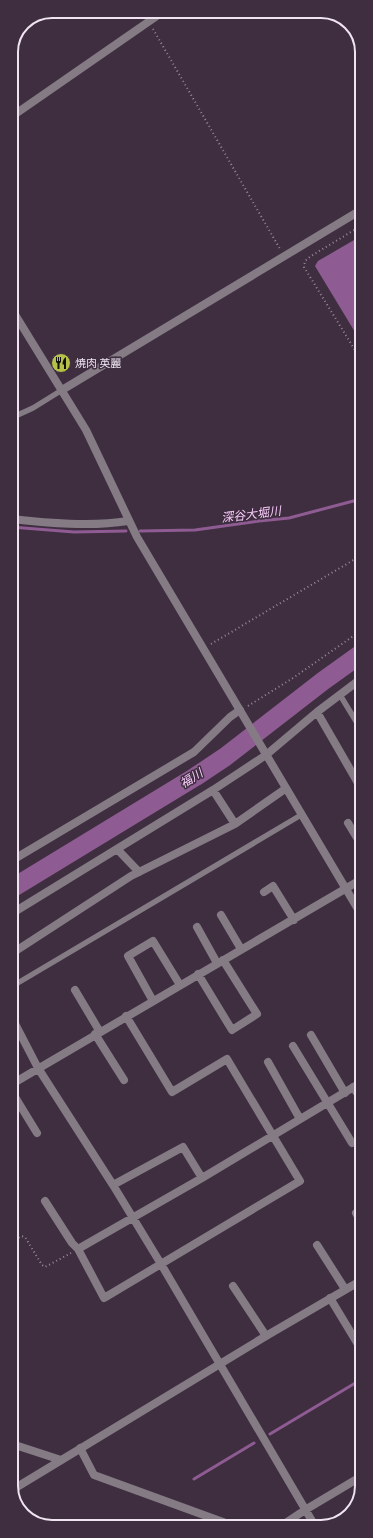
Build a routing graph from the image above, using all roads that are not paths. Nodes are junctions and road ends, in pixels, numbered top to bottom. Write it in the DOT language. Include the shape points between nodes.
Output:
graph roads {
  1 [pos="154,18"];
  2 [pos="18,112"];
  3 [pos="355,214"];
  4 [pos="18,322"];
  5 [pos="62,390"];
  6 [pos="18,415"];
  7 [pos="18,519"];
  8 [pos="128,521"];
  9 [pos="355,683"];
  10 [pos="340,694"];
  11 [pos="240,710"];
  12 [pos="317,712"];
  13 [pos="355,719"];
  14 [pos="265,752"];
  15 [pos="355,778"];
  16 [pos="285,789"];
  17 [pos="213,790"];
  18 [pos="301,815"];
  19 [pos="235,824"];
  20 [pos="348,824"];
  21 [pos="355,835"];
  22 [pos="117,848"];
  23 [pos="18,855"];
  24 [pos="139,872"];
  25 [pos="355,884"];
  26 [pos="346,890"];
  27 [pos="264,892"];
  28 [pos="355,905"];
  29 [pos="18,910"];
  30 [pos="222,915"];
  31 [pos="294,920"];
  32 [pos="197,927"];
  33 [pos="241,949"];
  34 [pos="18,950"];
  35 [pos="220,962"];
  36 [pos="198,974"];
  37 [pos="18,983"];
  38 [pos="180,985"];
  39 [pos="75,990"];
  40 [pos="153,1001"];
  41 [pos="126,1016"];
  42 [pos="18,1028"];
  43 [pos="98,1033"];
  44 [pos="311,1035"];
  45 [pos="293,1046"];
  46 [pos="268,1062"];
  47 [pos="38,1068"];
  48 [pos="18,1080"];
  49 [pos="124,1080"];
  50 [pos="353,1087"];
  51 [pos="355,1090"];
  52 [pos="345,1093"];
  53 [pos="18,1102"];
  54 [pos="326,1103"];
  55 [pos="300,1119"];
  56 [pos="37,1133"];
  57 [pos="273,1135"];
  58 [pos="352,1143"];
  59 [pos="202,1178"];
  60 [pos="113,1185"];
  61 [pos="45,1201"];
  62 [pos="132,1218"];
  63 [pos="317,1245"];
  64 [pos="78,1249"];
  65 [pos="161,1264"];
  66 [pos="355,1284"];
  67 [pos="233,1286"];
  68 [pos="345,1289"];
  69 [pos="330,1298"];
  70 [pos="266,1336"];
  71 [pos="355,1339"];
  72 [pos="221,1364"];
  73 [pos="18,1446"];
  74 [pos="80,1448"];
  75 [pos="61,1460"];
  76 [pos="355,1480"];
  77 [pos="18,1486"];
  78 [pos="305,1510"];
  79 [pos="208,1520"];
  80 [pos="290,1520"];
  81 [pos="311,1520"];
  1 -- 2 [label="street"];
  3 -- 5 [label="street"];
  4 -- 5 [label="street"];
  5 -- 6 [label="lane"];
  5 -- 8 [label="street" via="86,430"];
  7 -- 8 [label="street" via="102,523"];
  8 -- 11 [label="street"];
  9 -- 10 [label="street"];
  10 -- 12 [label="street"];
  10 -- 13 [label="lane"];
  11 -- 14 [label="street"];
  11 -- 23 [label="street" via="194,752"];
  12 -- 14 [label="street"];
  12 -- 15 [label="street"];
  14 -- 16 [label="street"];
  14 -- 17 [label="street"];
  16 -- 18 [label="street"];
  16 -- 19 [label="street"];
  17 -- 19 [label="street"];
  17 -- 22 [label="street"];
  18 -- 26 [label="street"];
  18 -- 37 [label="lane"];
  19 -- 24 [label="street"];
  20 -- 21 [label="street"];
  22 -- 24 [label="street"];
  22 -- 29 [label="street"];
  24 -- 34 [label="street"];
  25 -- 26 [label="street"];
  26 -- 28 [label="street"];
  26 -- 31 [label="street"];
  27 -- 31 [label="street" via="273,886"];
  30 -- 33 [label="street"];
  31 -- 33 [label="street"];
  32 -- 35 [label="street"];
  33 -- 35 [label="street"];
  35 -- 36 [label="street"];
  35 -- 36 [label="street" via="257,1014 232,1030"];
  36 -- 38 [label="street"];
  38 -- 40 [label="street"];
  38 -- 40 [label="street" via="153,941 140,948 128,956"];
  39 -- 43 [label="street"];
  40 -- 41 [label="street"];
  41 -- 43 [label="street"];
  41 -- 57 [label="street" via="172,1092 227,1059"];
  42 -- 47 [label="street"];
  43 -- 47 [label="street"];
  43 -- 49 [label="street"];
  44 -- 52 [label="street"];
  45 -- 54 [label="street"];
  46 -- 55 [label="street"];
  47 -- 48 [label="street"];
  47 -- 60 [label="street"];
  50 -- 51 [label="street"];
  50 -- 52 [label="street"];
  52 -- 54 [label="street"];
  53 -- 56 [label="street"];
  54 -- 55 [label="street"];
  54 -- 58 [label="street"];
  55 -- 57 [label="street"];
  57 -- 59 [label="street"];
  57 -- 65 [label="street" via="300,1180"];
  59 -- 60 [label="street" via="183,1147"];
  59 -- 62 [label="street"];
  60 -- 62 [label="street"];
  61 -- 64 [label="street"];
  62 -- 64 [label="street"];
  62 -- 65 [label="street"];
  63 -- 68 [label="street"];
  64 -- 65 [label="street" via="104,1298"];
  65 -- 72 [label="street"];
  66 -- 68 [label="street"];
  67 -- 70 [label="street"];
  68 -- 69 [label="street"];
  69 -- 70 [label="street"];
  69 -- 71 [label="street"];
  70 -- 72 [label="street"];
  72 -- 74 [label="street"];
  72 -- 78 [label="street"];
  73 -- 75 [label="street"];
  74 -- 75 [label="street"];
  74 -- 79 [label="street" via="94,1474"];
  75 -- 77 [label="street"];
  76 -- 78 [label="street"];
  78 -- 80 [label="street"];
  78 -- 81 [label="street"];
}
